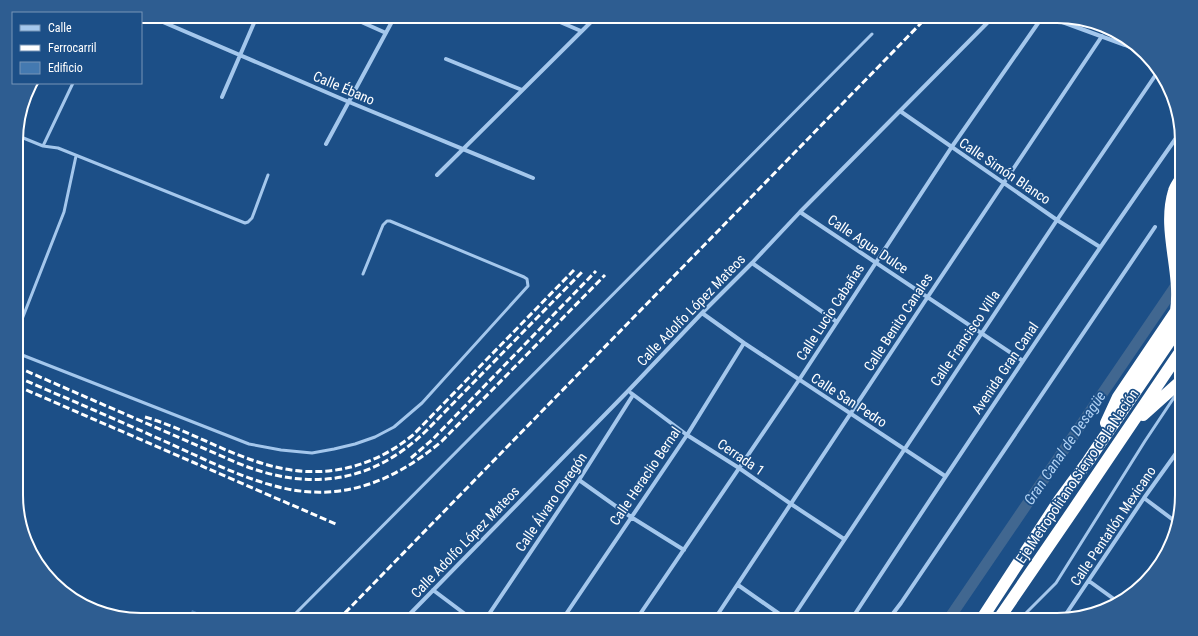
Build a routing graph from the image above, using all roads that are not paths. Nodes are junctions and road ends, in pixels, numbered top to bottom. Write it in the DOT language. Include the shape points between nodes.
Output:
graph roads {
  1 [pos="164,23"];
  2 [pos="254,23"];
  3 [pos="364,23"];
  4 [pos="391,23"];
  5 [pos="562,23"];
  6 [pos="590,23"];
  7 [pos="987,23"];
  8 [pos="1040,23"];
  9 [pos="1073,24"];
  10 [pos="581,31"];
  11 [pos="386,33"];
  12 [pos="872,34"];
  13 [pos="1102,36"];
  14 [pos="1128,46"];
  15 [pos="240,56"];
  16 [pos="446,60"];
  17 [pos="1155,76"];
  18 [pos="73,84"];
  19 [pos="522,90"];
  20 [pos="222,97"];
  21 [pos="349,102"];
  22 [pos="900,111"];
  23 [pos="23,137"];
  24 [pos="1175,140"];
  25 [pos="326,144"];
  26 [pos="43,146"];
  27 [pos="951,148"];
  28 [pos="463,149"];
  29 [pos="76,156"];
  30 [pos="268,175"];
  31 [pos="437,175"];
  32 [pos="532,178"];
  33 [pos="1004,183"];
  34 [pos="1175,188"];
  35 [pos="800,212"];
  36 [pos="1057,220"];
  37 [pos="1155,227"];
  38 [pos="1100,247"];
  39 [pos="875,263"];
  40 [pos="752,264"];
  41 [pos="1175,270"];
  42 [pos="363,274"];
  43 [pos="927,298"];
  44 [pos="1175,312"];
  45 [pos="702,313"];
  46 [pos="23,317"];
  47 [pos="837,322"];
  48 [pos="981,333"];
  49 [pos="1175,333"];
  50 [pos="744,343"];
  51 [pos="23,355"];
  52 [pos="1175,360"];
  53 [pos="1023,361"];
  54 [pos="799,380"];
  55 [pos="1175,386"];
  56 [pos="628,391"];
  57 [pos="633,395"];
  58 [pos="1175,398"];
  59 [pos="851,414"];
  60 [pos="1128,429"];
  61 [pos="687,435"];
  62 [pos="904,450"];
  63 [pos="1175,455"];
  64 [pos="1088,460"];
  65 [pos="739,468"];
  66 [pos="945,476"];
  67 [pos="579,480"];
  68 [pos="1144,498"];
  69 [pos="791,504"];
  70 [pos="631,517"];
  71 [pos="1173,519"];
  72 [pos="844,539"];
  73 [pos="684,550"];
  74 [pos="1089,581"];
  75 [pos="738,585"];
  76 [pos="433,590"];
  77 [pos="1113,599"];
  78 [pos="296,613"];
  79 [pos="411,613"];
  80 [pos="464,613"];
  81 [pos="490,613"];
  82 [pos="567,613"];
  83 [pos="641,613"];
  84 [pos="719,613"];
  85 [pos="779,613"];
  86 [pos="794,613"];
  87 [pos="856,613"];
  88 [pos="893,613"];
  89 [pos="986,613"];
  90 [pos="1003,613"];
  91 [pos="1027,613"];
  92 [pos="1067,613"];
  1 -- 15 [label="street, Calle Ébano"];
  2 -- 15 [label="street"];
  3 -- 11 [label="street"];
  4 -- 11 [label="street"];
  5 -- 10 [label="street"];
  6 -- 10 [label="street"];
  7 -- 22 [label="street, Calle Adolfo López Mateos"];
  8 -- 27 [label="street, Calle Lucio Cabañas"];
  9 -- 13 [label="street"];
  10 -- 19 [label="street"];
  11 -- 21 [label="street"];
  12 -- 78 [label="lane"];
  13 -- 14 [label="street"];
  13 -- 33 [label="street, Calle Benito Canales"];
  15 -- 20 [label="street"];
  15 -- 21 [label="street, Calle Ébano"];
  16 -- 19 [label="street"];
  17 -- 36 [label="street, Calle Francisco Villa"];
  18 -- 26 [label="lane"];
  19 -- 28 [label="street"];
  21 -- 25 [label="street"];
  21 -- 28 [label="street, Calle Ébano"];
  22 -- 27 [label="street, Calle Simón Blanco"];
  22 -- 35 [label="street, Calle Adolfo López Mateos"];
  23 -- 26 [label="lane"];
  24 -- 38 [label="street, Avenida Gran Canal"];
  26 -- 29 [label="lane" via="58,148"];
  27 -- 33 [label="street, Calle Simón Blanco"];
  27 -- 39 [label="street, Calle Lucio Cabañas"];
  28 -- 31 [label="street"];
  28 -- 32 [label="street, Calle Ébano"];
  29 -- 30 [label="lane" via="245,223 252,218"];
  29 -- 46 [label="lane" via="64,212"];
  33 -- 36 [label="street, Calle Simón Blanco"];
  33 -- 43 [label="street, Calle Benito Canales"];
  34 -- 41 [label="highway" via="1170,219"];
  35 -- 39 [label="street, Calle Agua Dulce"];
  35 -- 40 [label="street, Calle Adolfo López Mateos"];
  36 -- 38 [label="street, Calle Simón Blanco"];
  36 -- 48 [label="street, Calle Francisco Villa"];
  37 -- 88 [label="street"];
  38 -- 53 [label="street, Avenida Gran Canal"];
  39 -- 43 [label="street, Calle Agua Dulce"];
  39 -- 47 [label="street, Calle Lucio Cabañas"];
  40 -- 45 [label="street, Calle Adolfo López Mateos"];
  40 -- 47 [label="street"];
  42 -- 51 [label="lane" via="383,225 390,221 524,277 528,286 422,403 394,428 375,437 334,449 312,452 249,444"];
  43 -- 48 [label="street, Calle Agua Dulce"];
  43 -- 59 [label="street, Calle Benito Canales"];
  44 -- 64 [label="highway" via="1118,397"];
  45 -- 50 [label="street, Calle San Pedro"];
  45 -- 56 [label="street, Calle Adolfo López Mateos"];
  47 -- 54 [label="street, Calle Lucio Cabañas"];
  48 -- 53 [label="street, Calle Agua Dulce"];
  48 -- 62 [label="street, Calle Francisco Villa"];
  49 -- 64 [label="highway, Eje Metropolitano Siervo de la Nación"];
  50 -- 54 [label="street, Calle San Pedro"];
  50 -- 61 [label="street, Calle Heraclio Bernal"];
  52 -- 60 [label="highway, Eje Metropolitano Siervo de la Nación"];
  53 -- 66 [label="street, Avenida Gran Canal"];
  54 -- 59 [label="street, Calle San Pedro"];
  54 -- 65 [label="street, Calle Lucio Cabañas"];
  55 -- 60 [label="highway"];
  56 -- 57 [label="street, Cerrada 1"];
  56 -- 76 [label="street, Calle Adolfo López Mateos"];
  57 -- 61 [label="street, Cerrada 1"];
  57 -- 67 [label="street, Calle Álvaro Obregón"];
  58 -- 91 [label="lane" via="1056,583"];
  59 -- 62 [label="street, Calle San Pedro"];
  59 -- 69 [label="street, Calle Benito Canales"];
  60 -- 90 [label="highway, Eje Metropolitano Siervo de la Nación"];
  61 -- 65 [label="street, Cerrada 1"];
  61 -- 70 [label="street, Calle Heraclio Bernal"];
  62 -- 66 [label="street, Calle San Pedro"];
  62 -- 72 [label="street, Calle Francisco Villa"];
  63 -- 68 [label="street, Calle Pentatlón Mexicano"];
  64 -- 89 [label="highway, Eje Metropolitano Siervo de la Nación"];
  65 -- 69 [label="street, Cerrada 1"];
  65 -- 73 [label="street, Calle Lucio Cabañas"];
  66 -- 87 [label="street, Avenida Gran Canal"];
  67 -- 70 [label="street"];
  67 -- 81 [label="street, Calle Álvaro Obregón"];
  68 -- 71 [label="street"];
  68 -- 74 [label="street, Calle Pentatlón Mexicano"];
  69 -- 72 [label="street, Cerrada 1"];
  69 -- 75 [label="street, Calle Benito Canales"];
  70 -- 73 [label="street"];
  70 -- 82 [label="street, Calle Heraclio Bernal"];
  72 -- 86 [label="street, Calle Francisco Villa"];
  73 -- 83 [label="street, Calle Lucio Cabañas"];
  74 -- 77 [label="street"];
  74 -- 92 [label="street, Calle Pentatlón Mexicano"];
  75 -- 84 [label="street, Calle Benito Canales"];
  75 -- 85 [label="street"];
  76 -- 79 [label="street, Calle Adolfo López Mateos"];
  76 -- 80 [label="street"];
}
